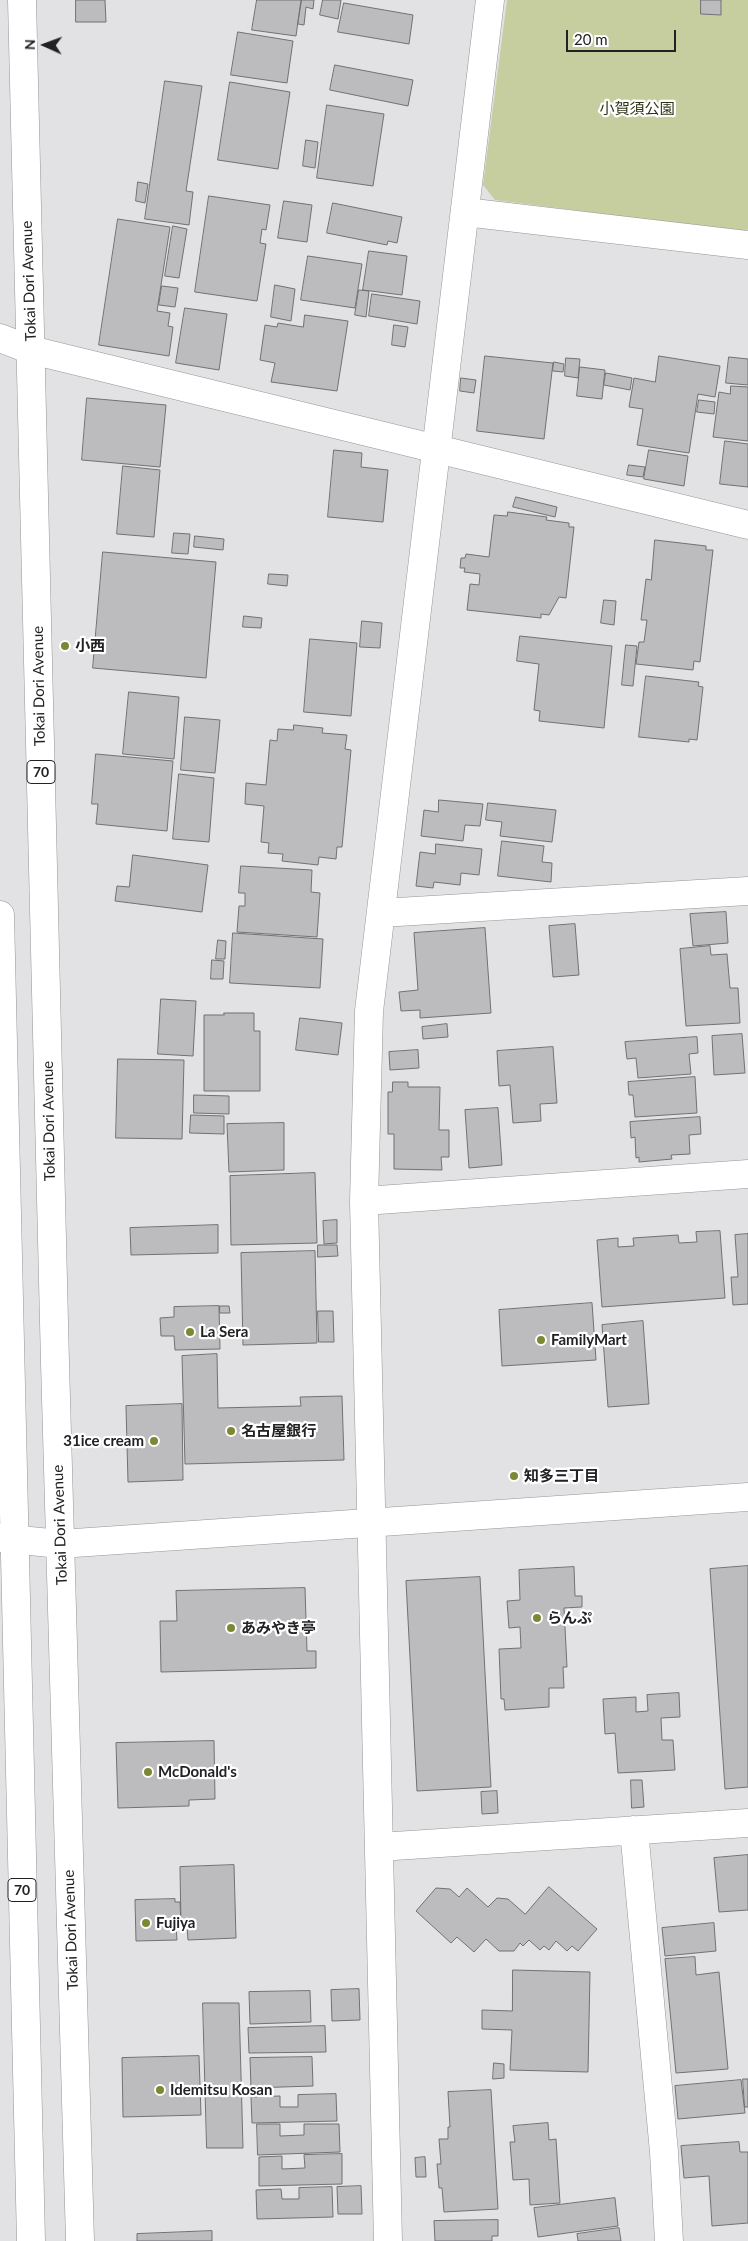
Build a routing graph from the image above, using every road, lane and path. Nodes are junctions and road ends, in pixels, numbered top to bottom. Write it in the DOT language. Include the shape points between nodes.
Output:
graph roads {
  1 [pos="22,0"];
  2 [pos="490,0"];
  3 [pos="465,212"];
  4 [pos="748,245"];
  5 [pos="0,338"];
  6 [pos="31,350"];
  7 [pos="437,448"];
  8 [pos="748,525"];
  9 [pos="748,890"];
  10 [pos="381,913"];
  11 [pos="0,915"];
  12 [pos="2,1098"];
  13 [pos="748,1174"];
  14 [pos="364,1201"];
  15 [pos="748,1497"];
  16 [pos="372,1522"];
  17 [pos="7,1538"];
  18 [pos="60,1544"];
  19 [pos="748,1823"];
  20 [pos="634,1830"];
  21 [pos="379,1847"];
  22 [pos="31,2241"];
  23 [pos="80,2241"];
  24 [pos="388,2241"];
  25 [pos="669,2241"];
  1 -- 6 [label="street, Tokai Dori Avenue / 70"];
  2 -- 3 [label="street"];
  3 -- 4 [label="street"];
  3 -- 7 [label="street"];
  5 -- 6 [label="street"];
  6 -- 7 [label="street"];
  6 -- 18 [label="street, Tokai Dori Avenue / 70"];
  7 -- 8 [label="street"];
  7 -- 10 [label="street"];
  9 -- 10 [label="street"];
  10 -- 14 [label="street" via="369,1011"];
  11 -- 12 [label="street, 70"];
  12 -- 17 [label="street, 70"];
  13 -- 14 [label="street"];
  14 -- 16 [label="street"];
  15 -- 16 [label="street"];
  16 -- 18 [label="street"];
  16 -- 21 [label="street"];
  17 -- 18 [label="street"];
  17 -- 22 [label="street, 70"];
  18 -- 23 [label="street, Tokai Dori Avenue / 70"];
  19 -- 20 [label="street"];
  20 -- 21 [label="street"];
  20 -- 25 [label="street" via="664,2152"];
  21 -- 24 [label="street"];
}
